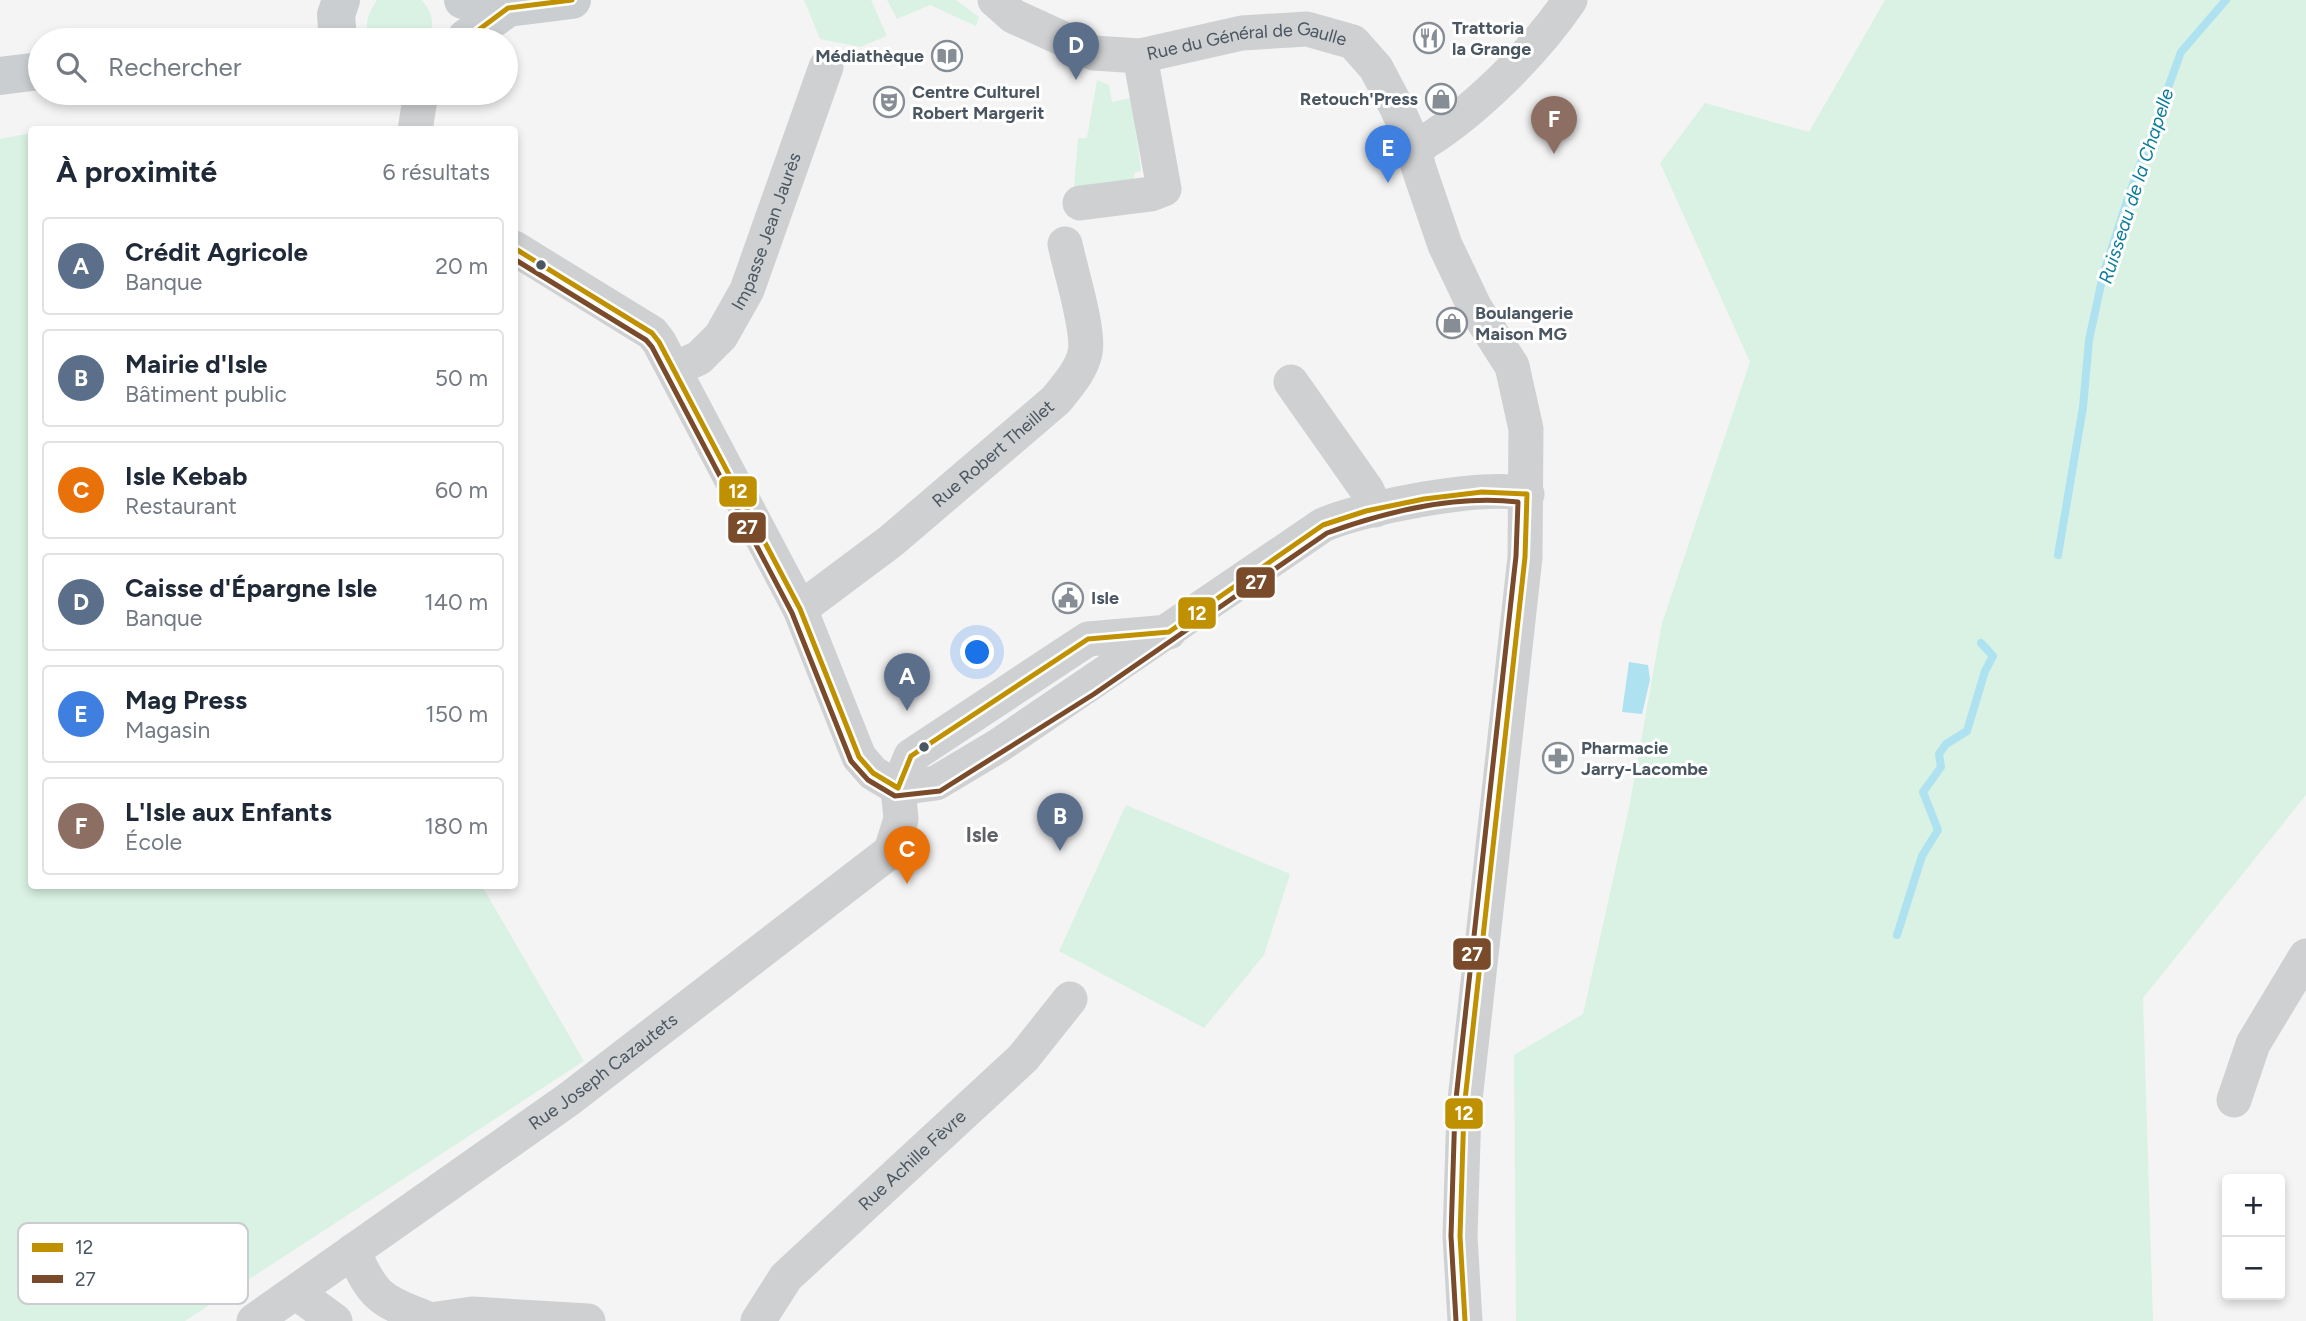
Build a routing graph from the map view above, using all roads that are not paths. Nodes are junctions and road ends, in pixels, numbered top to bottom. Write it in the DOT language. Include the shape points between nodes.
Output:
graph roads {
  1 [pos="463,0"];
  2 [pos="572,0"];
  3 [pos="995,0"];
  4 [pos="1570,0"];
  5 [pos="508,8"];
  6 [pos="464,28"];
  7 [pos="480,28"];
  8 [pos="1140,56"];
  9 [pos="826,68"];
  10 [pos="28,72"];
  11 [pos="0,76"];
  12 [pos="1415,148"];
  13 [pos="1080,203"];
  14 [pos="1065,244"];
  15 [pos="518,250"];
  16 [pos="674,369"];
  17 [pos="1291,382"];
  18 [pos="1527,494"];
  19 [pos="1375,510"];
  20 [pos="800,609"];
  21 [pos="898,788"];
  22 [pos="2306,956"];
  23 [pos="1069,999"];
  24 [pos="2234,1100"];
  25 [pos="353,1251"];
  26 [pos="297,1293"];
  27 [pos="426,1320"];
  28 [pos="254,1321"];
  29 [pos="335,1321"];
  30 [pos="586,1321"];
  31 [pos="758,1321"];
  32 [pos="1465,1321"];
  1 -- 5 [label="main road"];
  1 -- 6 [label="main road"];
  2 -- 5 [label="main road"];
  3 -- 8 [label="street, Rue du Général de Gaulle" via="1013,16 1094,53"];
  4 -- 12 [label="street" via="1540,38 1460,119"];
  5 -- 7 [label="main road"];
  8 -- 12 [label="street, Rue du Général de Gaulle" via="1242,33 1307,29 1342,37 1353,42 1376,68"];
  8 -- 13 [label="street" via="1164,189"];
  9 -- 16 [label="street, Impasse Jean Jaurès" via="747,290 721,336 699,358"];
  10 -- 11 [label="main road"];
  12 -- 18 [label="street, Rue du Général de Gaulle" via="1445,245 1475,308 1512,366 1526,429"];
  14 -- 20 [label="street, Rue Robert Theillet" via="1085,334 1085,352 1077,372 1046,409 891,541"];
  15 -- 16 [label="street" via="652,333"];
  16 -- 20 [label="street"];
  17 -- 19 [label="street" via="1367,490"];
  18 -- 19 [label="street, Rue Joseph Cazautets" via="1490,490"];
  18 -- 32 [label="street, Rue du Général de Gaulle" via="1525,557 1464,1109 1460,1236"];
  19 -- 21 [label="street, Rue Joseph Cazautets" via="1345,515 1323,526 1168,632 1088,639 911,757"];
  20 -- 21 [label="street" via="859,757 873,773"];
  21 -- 25 [label="street, Rue Joseph Cazautets" via="901,819 891,852 569,1100"];
  22 -- 24 [label="street" via="2253,1044"];
  23 -- 31 [label="street, Rue Achille Fèvre" via="1023,1058 786,1277"];
  25 -- 26 [label="street, Rue Joseph Cazautets"];
  25 -- 27 [label="street" via="369,1286 384,1301"];
  26 -- 28 [label="street, Rue Joseph Cazautets"];
  26 -- 29 [label="street"];
  27 -- 30 [label="street" via="472,1314"];
}
